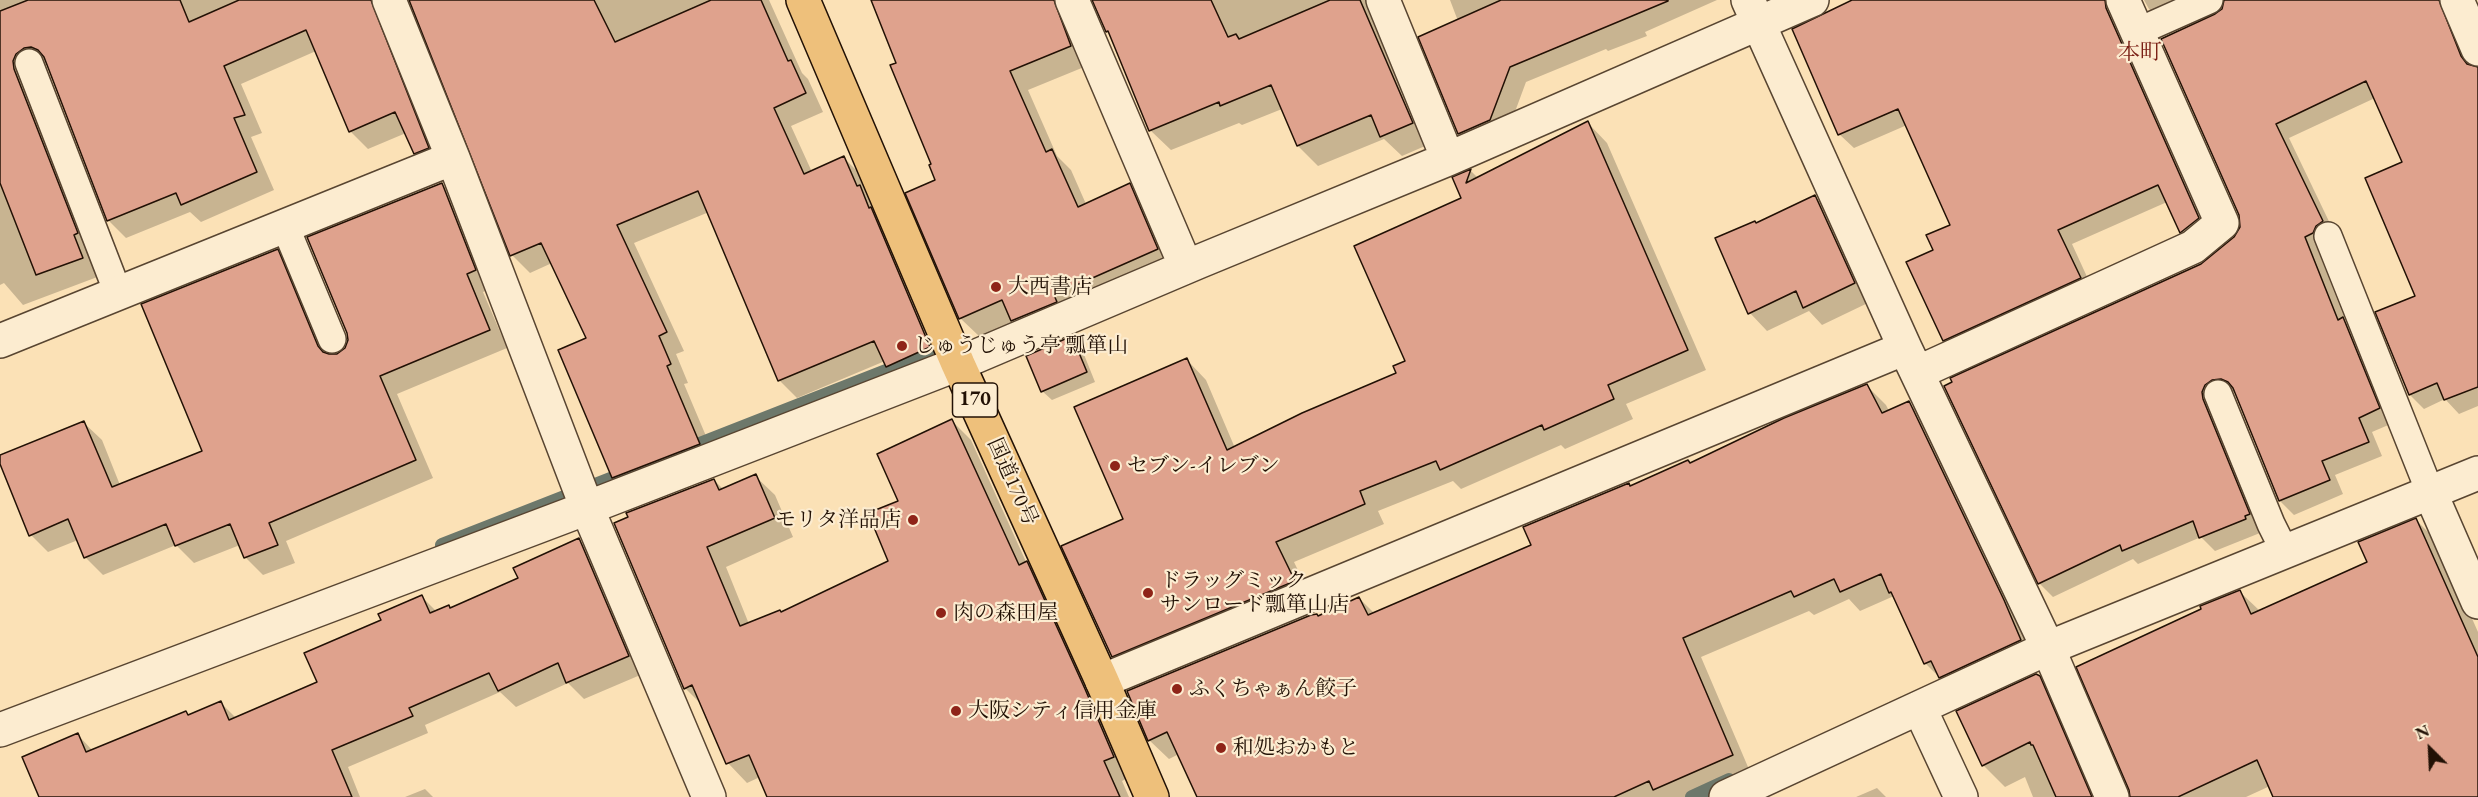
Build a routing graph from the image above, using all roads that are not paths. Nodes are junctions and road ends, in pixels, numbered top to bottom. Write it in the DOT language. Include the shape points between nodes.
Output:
graph roads {
  1 [pos="389,0"];
  2 [pos="803,0"];
  3 [pos="1072,0"];
  4 [pos="1383,0"];
  5 [pos="1812,0"];
  6 [pos="2123,0"];
  7 [pos="2209,0"];
  8 [pos="2457,0"];
  9 [pos="1753,11"];
  10 [pos="2137,32"];
  11 [pos="2478,49"];
  12 [pos="29,63"];
  13 [pos="453,158"];
  14 [pos="1448,159"];
  15 [pos="285,226"];
  16 [pos="2328,236"];
  17 [pos="1186,267"];
  18 [pos="118,293"];
  19 [pos="332,339"];
  20 [pos="0,341"];
  21 [pos="1911,360"];
  22 [pos="958,364"];
  23 [pos="2217,394"];
  24 [pos="2478,473"];
  25 [pos="2425,481"];
  26 [pos="587,508"];
  27 [pos="2278,538"];
  28 [pos="2478,602"];
  29 [pos="2048,648"];
  30 [pos="1102,681"];
  31 [pos="1920,709"];
  32 [pos="0,729"];
  33 [pos="709,797"];
  34 [pos="1152,797"];
  35 [pos="1726,797"];
  36 [pos="1961,797"];
  37 [pos="2112,797"];
  1 -- 13 [label="street"];
  2 -- 22 [label="highway, 国道170号 / 170"];
  3 -- 17 [label="street"];
  4 -- 14 [label="street"];
  5 -- 9 [label="street"];
  6 -- 10 [label="street"];
  7 -- 10 [label="lane"];
  8 -- 11 [label="street"];
  9 -- 14 [label="street"];
  9 -- 21 [label="street"];
  10 -- 21 [label="street" via="2222,222 2193,247"];
  12 -- 18 [label="lane"];
  13 -- 15 [label="street"];
  13 -- 26 [label="street"];
  14 -- 17 [label="street"];
  15 -- 18 [label="street"];
  15 -- 19 [label="lane"];
  16 -- 25 [label="lane"];
  17 -- 22 [label="street"];
  18 -- 20 [label="street"];
  21 -- 29 [label="street"];
  21 -- 30 [label="street"];
  22 -- 26 [label="street"];
  22 -- 30 [label="highway, 国道170号 / 170"];
  23 -- 27 [label="lane"];
  24 -- 25 [label="street"];
  25 -- 27 [label="street"];
  25 -- 28 [label="street"];
  26 -- 32 [label="street"];
  26 -- 33 [label="street"];
  27 -- 29 [label="street"];
  29 -- 31 [label="street"];
  29 -- 37 [label="street"];
  30 -- 34 [label="highway, 国道170号 / 170"];
  31 -- 35 [label="street"];
  31 -- 36 [label="street"];
}
